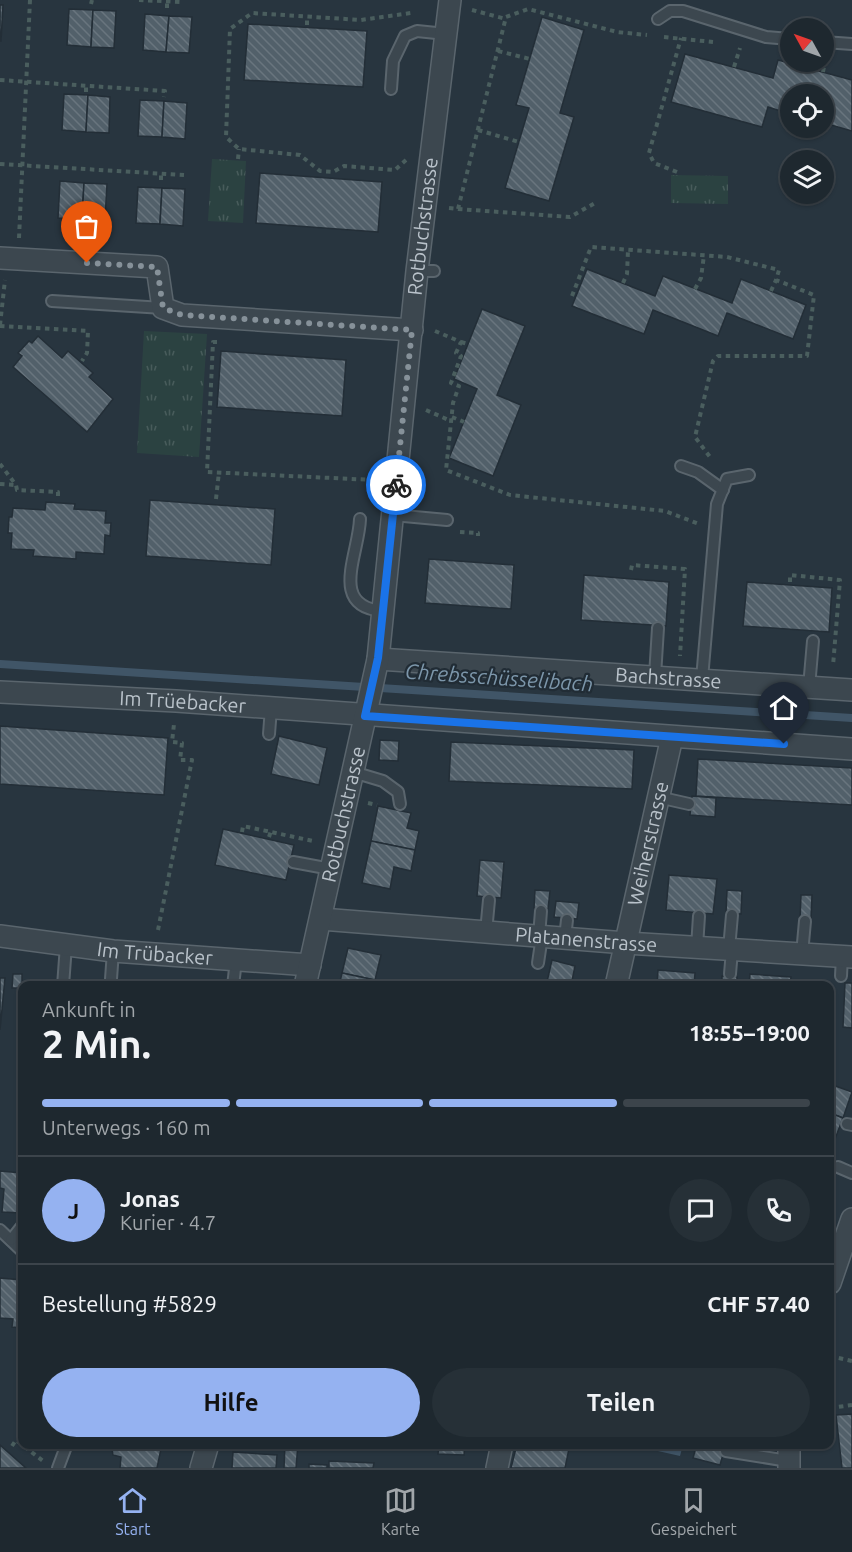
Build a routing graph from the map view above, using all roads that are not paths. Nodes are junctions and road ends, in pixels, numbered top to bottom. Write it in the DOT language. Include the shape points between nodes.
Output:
graph roads {
  1 [pos="448,13"];
  2 [pos="658,20"];
  3 [pos="780,38"];
  4 [pos="834,43"];
  5 [pos="852,44"];
  6 [pos="391,88"];
  7 [pos="8,259"];
  8 [pos="52,301"];
  9 [pos="163,308"];
  10 [pos="420,329"];
  11 [pos="681,466"];
  12 [pos="749,475"];
  13 [pos="725,485"];
  14 [pos="393,515"];
  15 [pos="360,519"];
  16 [pos="447,520"];
  17 [pos="383,612"];
  18 [pos="658,628"];
  19 [pos="813,641"];
  20 [pos="377,665"];
  21 [pos="703,675"];
  22 [pos="655,676"];
  23 [pos="809,687"];
  24 [pos="842,689"];
  25 [pos="0,692"];
  26 [pos="271,708"];
  27 [pos="367,709"];
  28 [pos="269,734"];
  29 [pos="672,737"];
  30 [pos="852,749"];
  31 [pos="353,772"];
  32 [pos="658,797"];
  33 [pos="400,804"];
  34 [pos="689,804"];
  35 [pos="293,862"];
  36 [pos="332,869"];
  37 [pos="489,900"];
  38 [pos="541,911"];
  39 [pos="732,915"];
  40 [pos="699,916"];
  41 [pos="321,919"];
  42 [pos="805,921"];
  43 [pos="486,932"];
  44 [pos="0,936"];
  45 [pos="540,936"];
  46 [pos="626,943"];
  47 [pos="66,945"];
  48 [pos="697,947"];
  49 [pos="730,950"];
  50 [pos="113,951"];
  51 [pos="802,954"];
  52 [pos="236,960"];
  53 [pos="538,963"];
  54 [pos="845,963"];
  55 [pos="730,974"];
  56 [pos="308,975"];
  57 [pos="111,979"];
  58 [pos="63,981"];
  59 [pos="234,981"];
  60 [pos="617,981"];
  61 [pos="838,1167"];
  62 [pos="852,1173"];
  63 [pos="852,1219"];
  64 [pos="0,1230"];
  65 [pos="18,1231"];
  66 [pos="11,1240"];
  67 [pos="18,1247"];
  68 [pos="834,1266"];
  69 [pos="65,1449"];
  70 [pos="207,1449"];
  71 [pos="501,1449"];
  72 [pos="726,1451"];
  73 [pos="789,1458"];
  74 [pos="58,1468"];
  75 [pos="201,1468"];
  76 [pos="497,1468"];
  1 -- 6 [label="lane" via="405,36 393,61"];
  1 -- 10 [label="street, Rotbuchstrasse" via="425,206 426,271"];
  2 -- 3 [label="lane" via="670,11 683,11"];
  4 -- 5 [label="lane"];
  7 -- 9 [label="street" via="157,267"];
  8 -- 9 [label="lane"];
  9 -- 10 [label="street" via="182,315"];
  10 -- 14 [label="street, Rotbuchstrasse"];
  11 -- 13 [label="lane"];
  12 -- 13 [label="lane"];
  13 -- 21 [label="lane" via="713,530"];
  14 -- 16 [label="lane"];
  14 -- 17 [label="street, Rotbuchstrasse"];
  15 -- 17 [label="lane" via="350,590 355,602"];
  17 -- 20 [label="street, Rotbuchstrasse"];
  18 -- 22 [label="lane"];
  19 -- 23 [label="lane"];
  20 -- 22 [label="street, Bachstrasse"];
  20 -- 27 [label="street, Rotbuchstrasse"];
  21 -- 22 [label="street, Bachstrasse"];
  21 -- 23 [label="street, Bachstrasse"];
  23 -- 24 [label="street, Bachstrasse"];
  25 -- 26 [label="street, Im Trüebacker"];
  26 -- 27 [label="street, Im Trüebacker"];
  26 -- 28 [label="lane"];
  27 -- 29 [label="street, Im Trüebacker"];
  27 -- 31 [label="street, Rotbuchstrasse"];
  29 -- 30 [label="street, Im Trüebacker"];
  29 -- 32 [label="street, Weiherstrasse"];
  31 -- 33 [label="lane" via="383,781 398,792"];
  31 -- 36 [label="street, Rotbuchstrasse"];
  32 -- 34 [label="lane"];
  32 -- 46 [label="street, Weiherstrasse"];
  35 -- 36 [label="lane"];
  36 -- 41 [label="street, Rotbuchstrasse"];
  37 -- 43 [label="lane"];
  38 -- 45 [label="lane"];
  39 -- 49 [label="lane"];
  40 -- 48 [label="lane"];
  41 -- 43 [label="street, Platanenstrasse"];
  41 -- 56 [label="street, Rotbuchstrasse"];
  42 -- 51 [label="lane"];
  43 -- 45 [label="street, Platanenstrasse"];
  44 -- 47 [label="street, Im Trübacker"];
  45 -- 46 [label="street, Platanenstrasse" via="566,929"];
  45 -- 53 [label="lane"];
  46 -- 48 [label="street, Platanenstrasse"];
  46 -- 60 [label="street, Weiherstrasse"];
  47 -- 50 [label="street, Im Trübacker"];
  47 -- 58 [label="lane"];
  48 -- 49 [label="street, Platanenstrasse"];
  49 -- 51 [label="street, Platanenstrasse"];
  49 -- 55 [label="lane"];
  50 -- 52 [label="street, Im Trübacker"];
  50 -- 57 [label="lane"];
  51 -- 54 [label="street, Platanenstrasse"];
  52 -- 56 [label="street, Im Trübacker"];
  52 -- 59 [label="lane"];
  61 -- 62 [label="lane"];
  63 -- 68 [label="street"];
  64 -- 66 [label="lane"];
  65 -- 66 [label="lane"];
  66 -- 67 [label="lane"];
  69 -- 74 [label="lane"];
  70 -- 75 [label="street"];
  71 -- 76 [label="street"];
  72 -- 73 [label="lane"];
}
